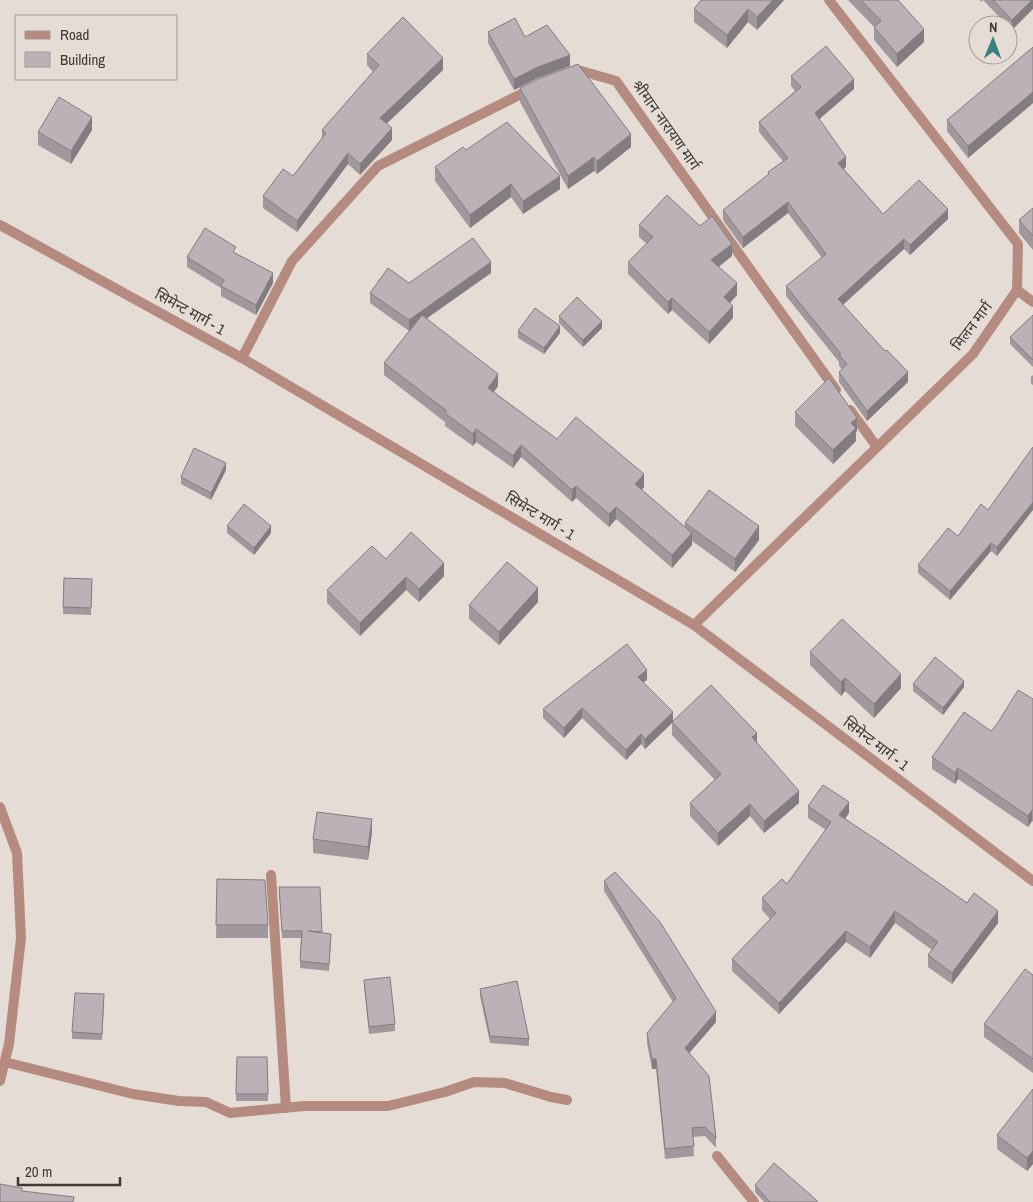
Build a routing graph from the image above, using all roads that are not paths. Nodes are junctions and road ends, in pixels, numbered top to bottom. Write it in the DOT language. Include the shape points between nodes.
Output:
graph roads {
  1 [pos="829,0"];
  2 [pos="563,76"];
  3 [pos="540,84"];
  4 [pos="0,226"];
  5 [pos="1017,290"];
  6 [pos="1033,302"];
  7 [pos="242,358"];
  8 [pos="877,447"];
  9 [pos="694,625"];
  10 [pos="0,807"];
  11 [pos="271,875"];
  12 [pos="1033,882"];
  13 [pos="5,1062"];
  14 [pos="0,1081"];
  15 [pos="567,1100"];
  16 [pos="286,1108"];
  17 [pos="717,1156"];
  18 [pos="754,1202"];
  1 -- 5 [label="street" via="1018,244"];
  2 -- 8 [label="street, श्रीमान नारायण मार्ग" via="578,70 616,80"];
  3 -- 7 [label="street" via="378,166 292,261"];
  4 -- 7 [label="street, सिमेन्ट मार्ग - 1"];
  5 -- 6 [label="street"];
  5 -- 8 [label="street, मिलन मार्ग" via="973,354"];
  7 -- 9 [label="street, सिमेन्ट मार्ग - 1"];
  8 -- 9 [label="street, मिलन मार्ग"];
  9 -- 12 [label="street, सिमेन्ट मार्ग - 1"];
  10 -- 13 [label="street" via="17,853 21,938"];
  11 -- 16 [label="street"];
  13 -- 14 [label="street"];
  13 -- 16 [label="street" via="133,1094 206,1102 230,1113"];
  15 -- 16 [label="street" via="505,1083 474,1082 388,1106"];
  17 -- 18 [label="street"];
}
